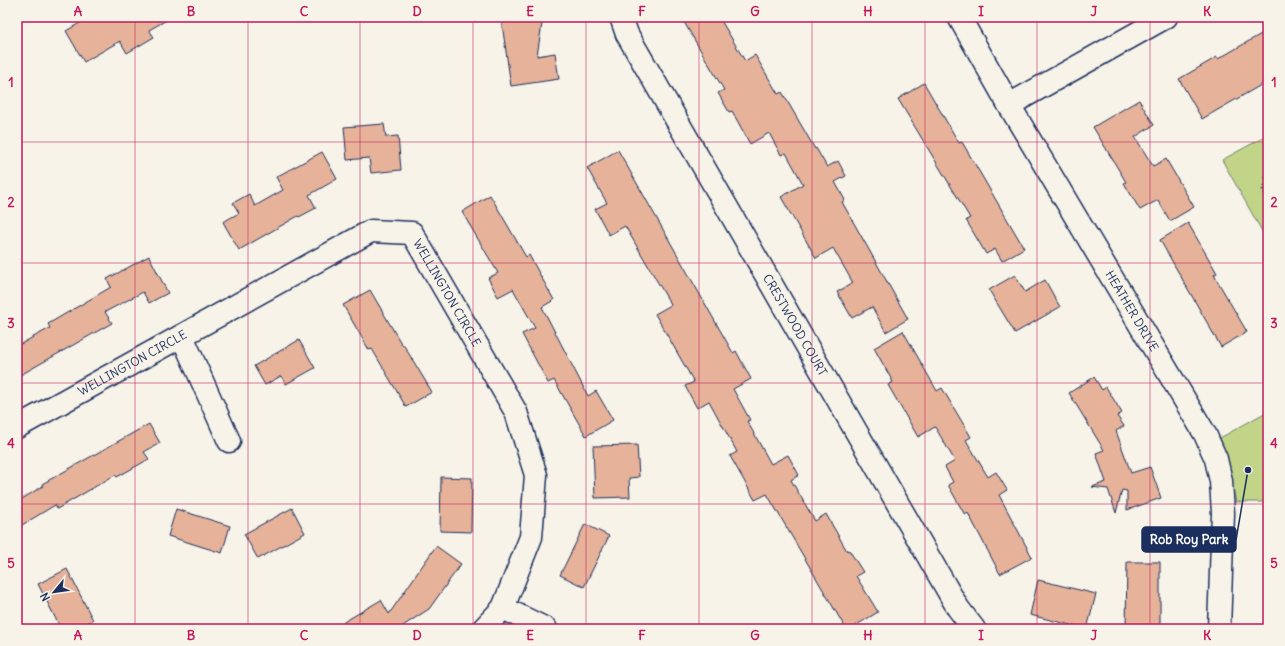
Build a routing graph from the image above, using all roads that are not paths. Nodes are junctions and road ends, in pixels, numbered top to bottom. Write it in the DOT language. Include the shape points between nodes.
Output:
graph roads {
  1 [pos="621,17"];
  2 [pos="959,17"];
  3 [pos="1166,17"];
  4 [pos="1009,105"];
  5 [pos="182,336"];
  6 [pos="17,427"];
  7 [pos="229,441"];
  8 [pos="503,608"];
  9 [pos="483,629"];
  10 [pos="546,629"];
  11 [pos="974,629"];
  12 [pos="1219,629"];
  1 -- 11 [label="street, CRESTWOOD COURT" via="627,34 954,601"];
  2 -- 4 [label="street, HEATHER DRIVE"];
  3 -- 4 [label="street"];
  4 -- 12 [label="street, HEATHER DRIVE" via="1205,434 1216,459 1221,481 1223,513"];
  5 -- 6 [label="street, WELLINGTON CIRCLE"];
  5 -- 7 [label="street"];
  5 -- 8 [label="street, WELLINGTON CIRCLE" via="371,231 412,233 516,412 536,475 531,538"];
  8 -- 9 [label="street, WELLINGTON CIRCLE"];
  8 -- 10 [label="street"];
}
